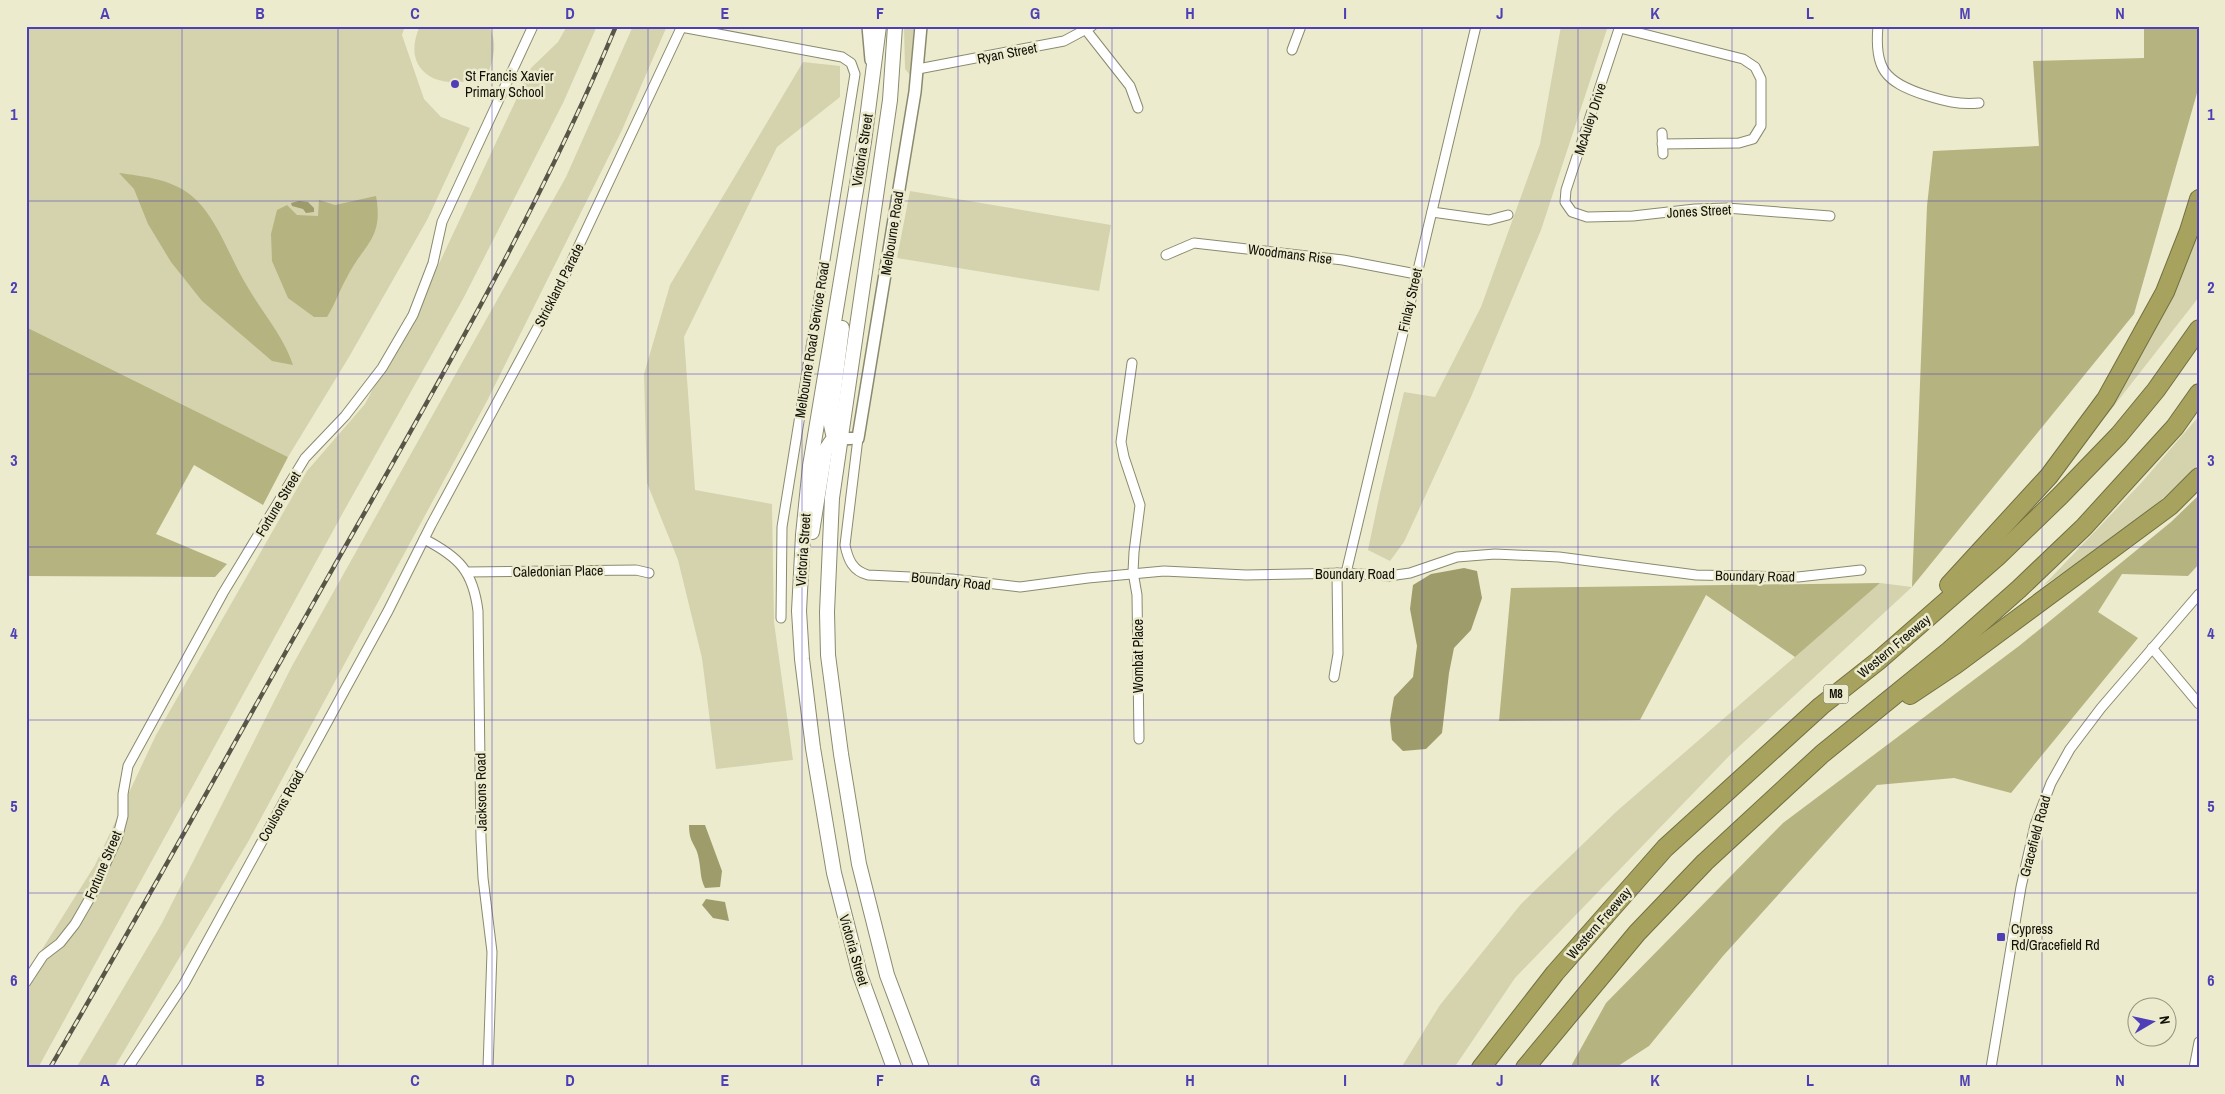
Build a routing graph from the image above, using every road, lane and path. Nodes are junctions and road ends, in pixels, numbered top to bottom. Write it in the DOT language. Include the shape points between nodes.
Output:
graph roads {
  1 [pos="533,26"];
  2 [pos="868,26"];
  3 [pos="879,26"];
  4 [pos="896,26"];
  5 [pos="922,26"];
  6 [pos="1301,26"];
  7 [pos="1476,26"];
  8 [pos="1878,26"];
  9 [pos="682,27"];
  10 [pos="1620,27"];
  11 [pos="1089,28"];
  12 [pos="1292,50"];
  13 [pos="918,70"];
  14 [pos="871,94"];
  15 [pos="1979,103"];
  16 [pos="1138,108"];
  17 [pos="1662,133"];
  18 [pos="864,142"];
  19 [pos="2199,199"];
  20 [pos="1570,210"];
  21 [pos="1432,212"];
  22 [pos="1508,215"];
  23 [pos="1830,216"];
  24 [pos="1166,255"];
  25 [pos="1416,274"];
  26 [pos="2199,329"];
  27 [pos="1132,363"];
  28 [pos="2199,393"];
  29 [pos="858,438"];
  30 [pos="841,439"];
  31 [pos="2199,477"];
  32 [pos="424,539"];
  33 [pos="850,562"];
  34 [pos="1862,570"];
  35 [pos="467,572"];
  36 [pos="1133,572"];
  37 [pos="649,573"];
  38 [pos="1341,573"];
  39 [pos="2199,594"];
  40 [pos="800,604"];
  41 [pos="781,618"];
  42 [pos="2152,648"];
  43 [pos="1878,661"];
  44 [pos="1334,677"];
  45 [pos="2199,704"];
  46 [pos="1139,739"];
  47 [pos="1822,754"];
  48 [pos="26,982"];
  49 [pos="2199,1042"];
  50 [pos="128,1068"];
  51 [pos="488,1068"];
  52 [pos="894,1068"];
  53 [pos="922,1068"];
  54 [pos="1481,1068"];
  55 [pos="1525,1068"];
  56 [pos="1991,1068"];
  57 [pos="2194,1068"];
  1 -- 48 [label="street, Fortune Street" via="445,214 433,263 413,315 382,368 305,458 223,593 128,766 122,794 123,816 117,839 90,898 75,924 60,943 43,956"];
  2 -- 14 [label="street"];
  3 -- 14 [label="main road, Victoria Street"];
  4 -- 30 [label="main road, Victoria Street" via="892,86"];
  5 -- 13 [label="street, Melbourne Road"];
  6 -- 12 [label="street"];
  7 -- 21 [label="street, Finlay Street"];
  8 -- 15 [label="street" via="1879,60 1895,83 1944,102"];
  9 -- 32 [label="street, Strickland Parade" via="552,301"];
  9 -- 41 [label="street, Melbourne Road Service Road" via="842,57 851,63 855,74 782,527"];
  10 -- 17 [label="street" via="1743,60 1754,66 1759,74 1761,126 1753,139 1742,143 1662,149"];
  10 -- 20 [label="street, McAuley Drive" via="1567,187 1565,200"];
  11 -- 13 [label="street, Ryan Street" via="1064,41"];
  11 -- 16 [label="street" via="1130,86"];
  13 -- 29 [label="street, Melbourne Road"];
  14 -- 18 [label="main road, Victoria Street"];
  18 -- 30 [label="main road" via="830,414 832,432"];
  18 -- 40 [label="main road, Victoria Street" via="810,466 802,535"];
  19 -- 43 [label="highway" via="2166,292 2106,399 2010,520"];
  20 -- 23 [label="street, Jones Street" via="1580,216 1638,216 1701,208 1736,208"];
  21 -- 22 [label="street" via="1489,220"];
  21 -- 25 [label="street, Finlay Street"];
  24 -- 25 [label="street, Woodmans Rise" via="1194,243 1353,261"];
  25 -- 38 [label="street, Finlay Street"];
  26 -- 43 [label="highway, Western Freeway / M8" via="2119,435 1997,556"];
  27 -- 36 [label="street, Wombat Place" via="1121,442 1140,504"];
  28 -- 47 [label="highway" via="2175,427 2078,533 1949,651"];
  29 -- 30 [label="street"];
  29 -- 33 [label="street, Melbourne Road" via="845,533"];
  30 -- 40 [label="main road" via="831,442 826,451"];
  30 -- 53 [label="main road, Victoria Street" via="829,536 828,647 834,705 851,819 872,920 887,975"];
  31 -- 47 [label="highway" via="2170,506 1978,648"];
  32 -- 35 [label="street, Jacksons Road" via="453,555"];
  32 -- 50 [label="street, Coulsons Road" via="184,984"];
  33 -- 36 [label="street, Boundary Road" via="868,575 952,579 1005,587"];
  34 -- 38 [label="street, Boundary Road" via="1798,577 1696,575 1559,557 1489,554 1457,557 1395,576"];
  35 -- 37 [label="street, Caledonian Place" via="636,570"];
  35 -- 51 [label="street, Jacksons Road" via="477,600 480,632 481,839 492,952"];
  36 -- 38 [label="street, Boundary Road"];
  36 -- 46 [label="street, Wombat Place" via="1138,595"];
  38 -- 44 [label="street, Finlay Street"];
  39 -- 42 [label="street, Gracefield Road"];
  40 -- 52 [label="main road, Victoria Street" via="807,702 834,873 860,975"];
  42 -- 45 [label="street"];
  42 -- 56 [label="street, Gracefield Road" via="2070,749 2041,807 2021,887"];
  43 -- 54 [label="highway, Western Freeway / M8" via="1814,712 1665,848 1555,973"];
  47 -- 55 [label="highway" via="1705,862 1637,933"];
  49 -- 57 [label="street"];
}
